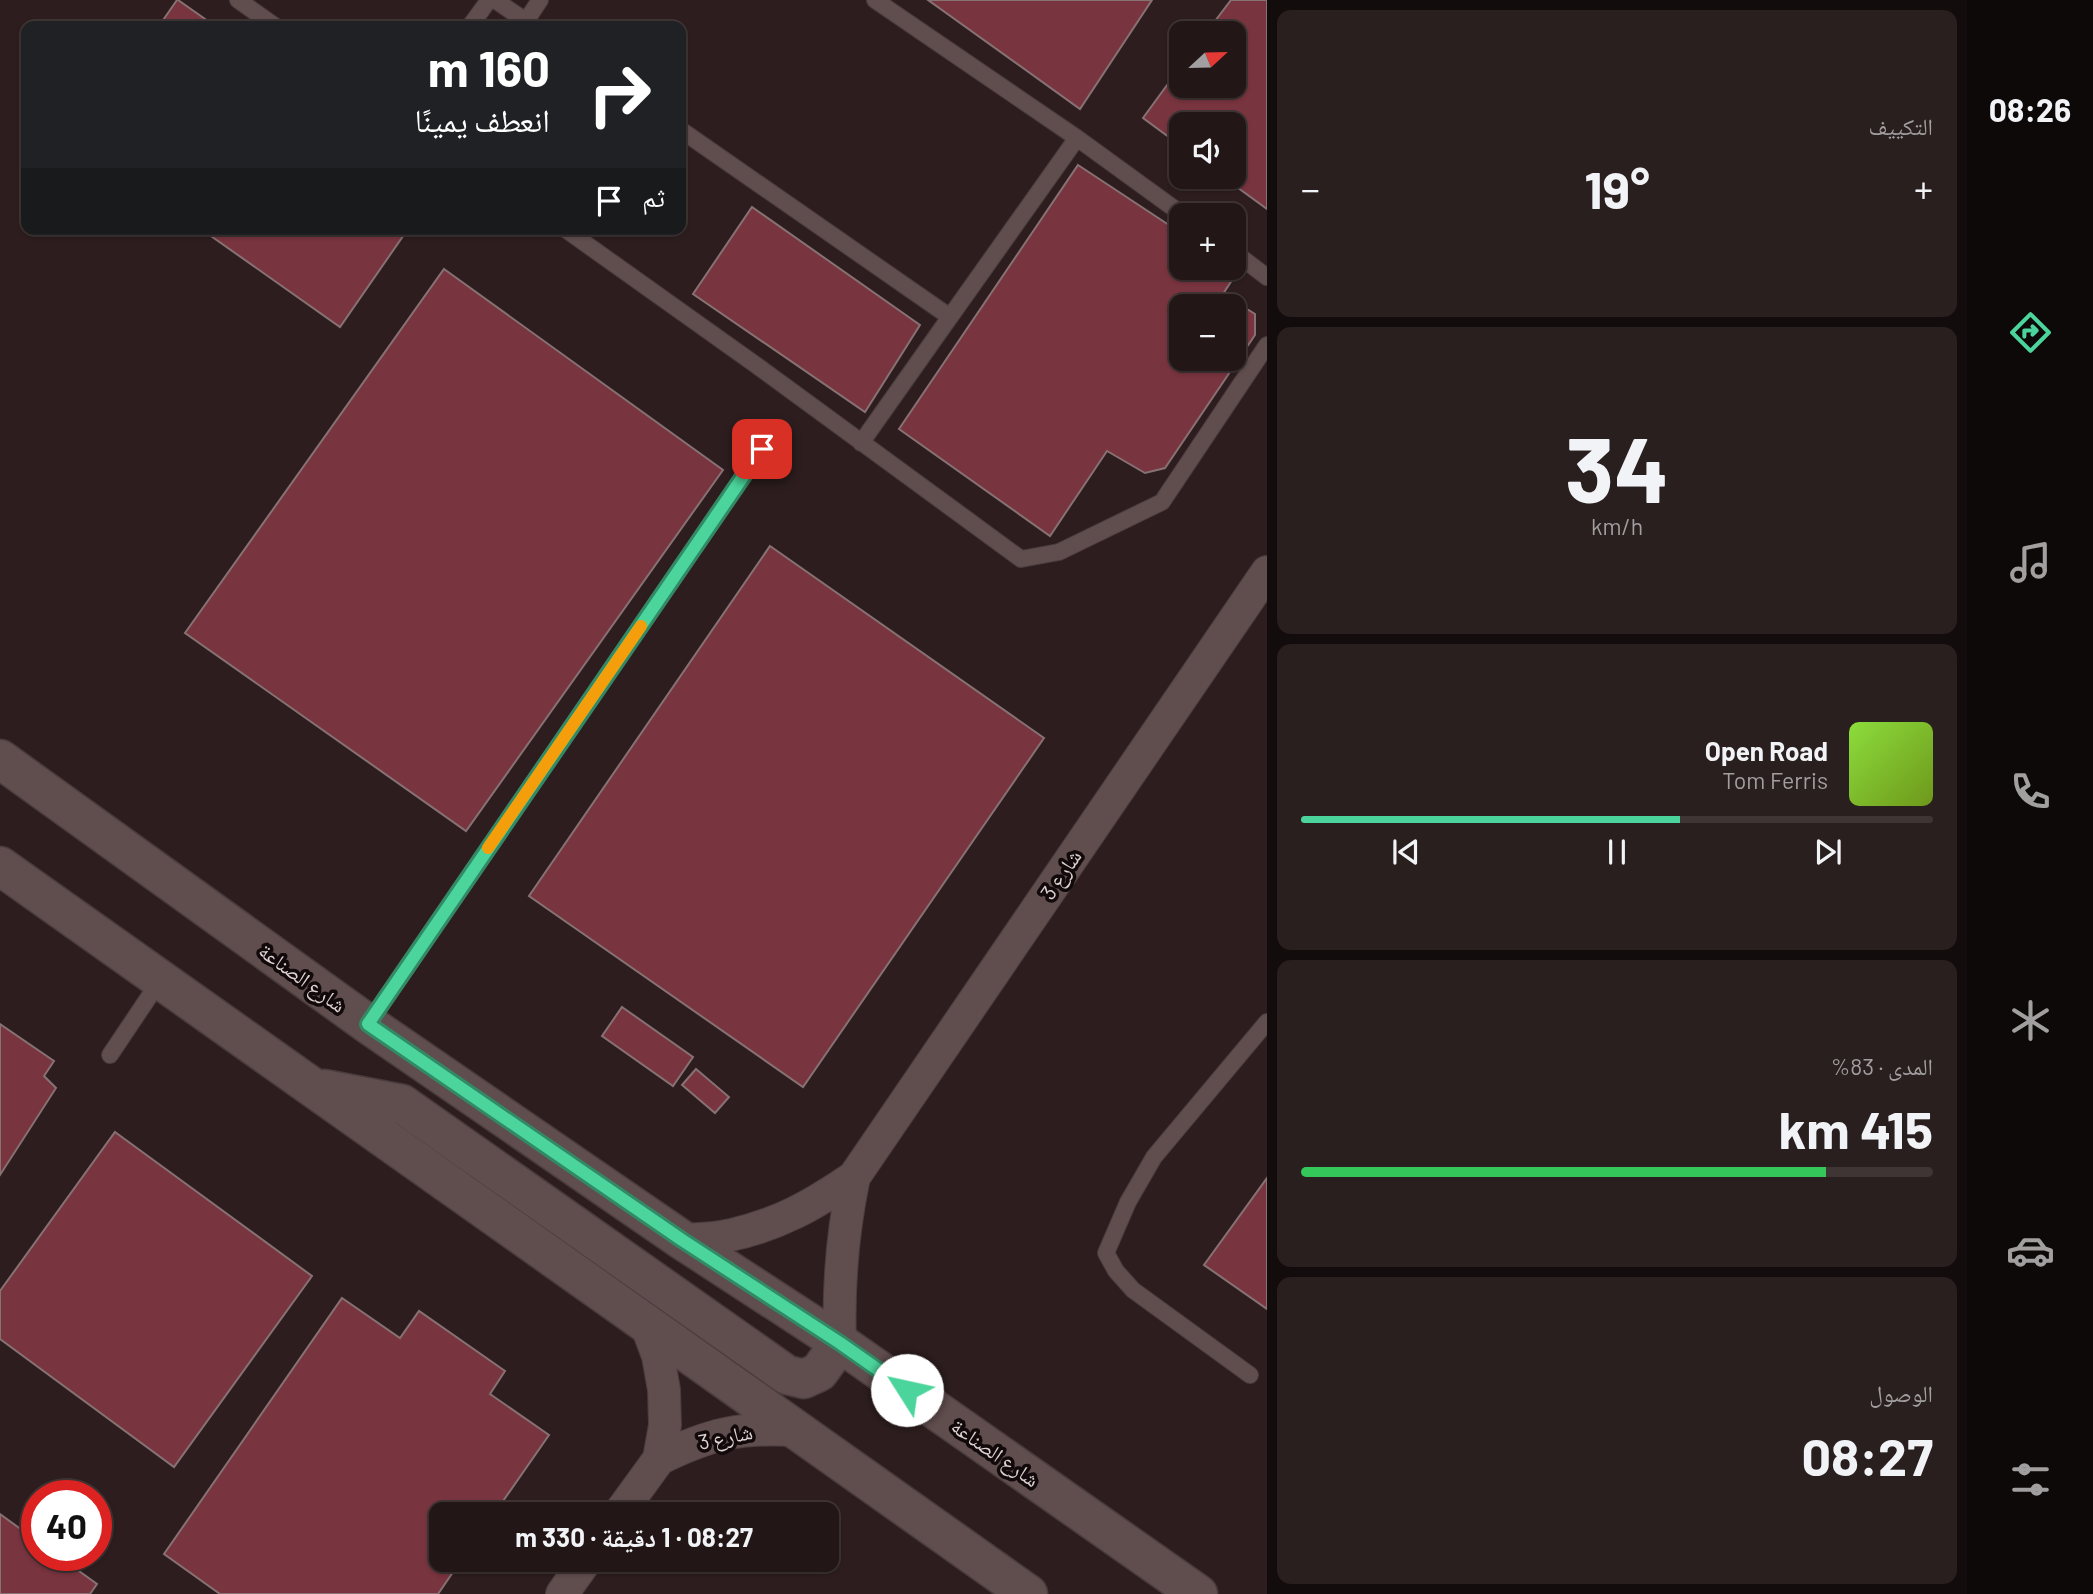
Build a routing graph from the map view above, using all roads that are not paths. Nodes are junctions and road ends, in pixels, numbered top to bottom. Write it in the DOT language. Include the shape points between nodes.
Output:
graph roads {
  1 [pos="237,0"];
  2 [pos="489,0"];
  3 [pos="495,0"];
  4 [pos="540,0"];
  5 [pos="875,0"];
  6 [pos="268,21"];
  7 [pos="474,21"];
  8 [pos="525,21"];
  9 [pos="530,21"];
  10 [pos="686,133"];
  11 [pos="1077,138"];
  12 [pos="1169,205"];
  13 [pos="573,235"];
  14 [pos="1246,261"];
  15 [pos="1267,276"];
  16 [pos="950,317"];
  17 [pos="1267,345"];
  18 [pos="861,443"];
  19 [pos="762,449"];
  20 [pos="1267,572"];
  21 [pos="0,759"];
  22 [pos="0,866"];
  23 [pos="161,979"];
  24 [pos="1267,1022"];
  25 [pos="368,1024"];
  26 [pos="110,1055"];
  27 [pos="312,1087"];
  28 [pos="854,1177"];
  29 [pos="682,1240"];
  30 [pos="646,1324"];
  31 [pos="840,1343"];
  32 [pos="1250,1375"];
  33 [pos="795,1430"];
  34 [pos="659,1458"];
  35 [pos="628,1502"];
  36 [pos="578,1572"];
  37 [pos="562,1594"];
  38 [pos="1028,1594"];
  39 [pos="1198,1594"];
  1 -- 6 [label="lane"];
  2 -- 7 [label="lane"];
  3 -- 8 [label="lane"];
  4 -- 9 [label="lane"];
  5 -- 11 [label="lane"];
  10 -- 16 [label="lane"];
  11 -- 12 [label="lane"];
  11 -- 16 [label="lane"];
  13 -- 18 [label="lane"];
  14 -- 15 [label="lane"];
  16 -- 18 [label="lane"];
  17 -- 18 [label="lane" via="1162,502 1059,552 1021,559"];
  19 -- 25 [label="lane"];
  20 -- 28 [label="street, شارع 3"];
  21 -- 25 [label="street, شارع الصناعة"];
  22 -- 23 [label="street"];
  23 -- 26 [label="lane"];
  23 -- 27 [label="street"];
  24 -- 32 [label="lane" via="1154,1157 1128,1202 1107,1253 1133,1290"];
  25 -- 29 [label="street, شارع الصناعة"];
  27 -- 30 [label="street"];
  27 -- 31 [label="street" via="402,1104 786,1374 804,1379 820,1373"];
  28 -- 29 [label="street, شارع 3" via="773,1223 729,1236"];
  28 -- 31 [label="street, شارع 3" via="842,1243"];
  29 -- 31 [label="street, شارع الصناعة"];
  30 -- 33 [label="street"];
  30 -- 34 [label="street, شارع 3" via="664,1390 665,1425"];
  31 -- 39 [label="street, شارع الصناعة"];
  33 -- 34 [label="street, شارع 3" via="724,1433"];
  33 -- 38 [label="street"];
  34 -- 35 [label="street, شارع 3"];
  36 -- 37 [label="street"];
}
